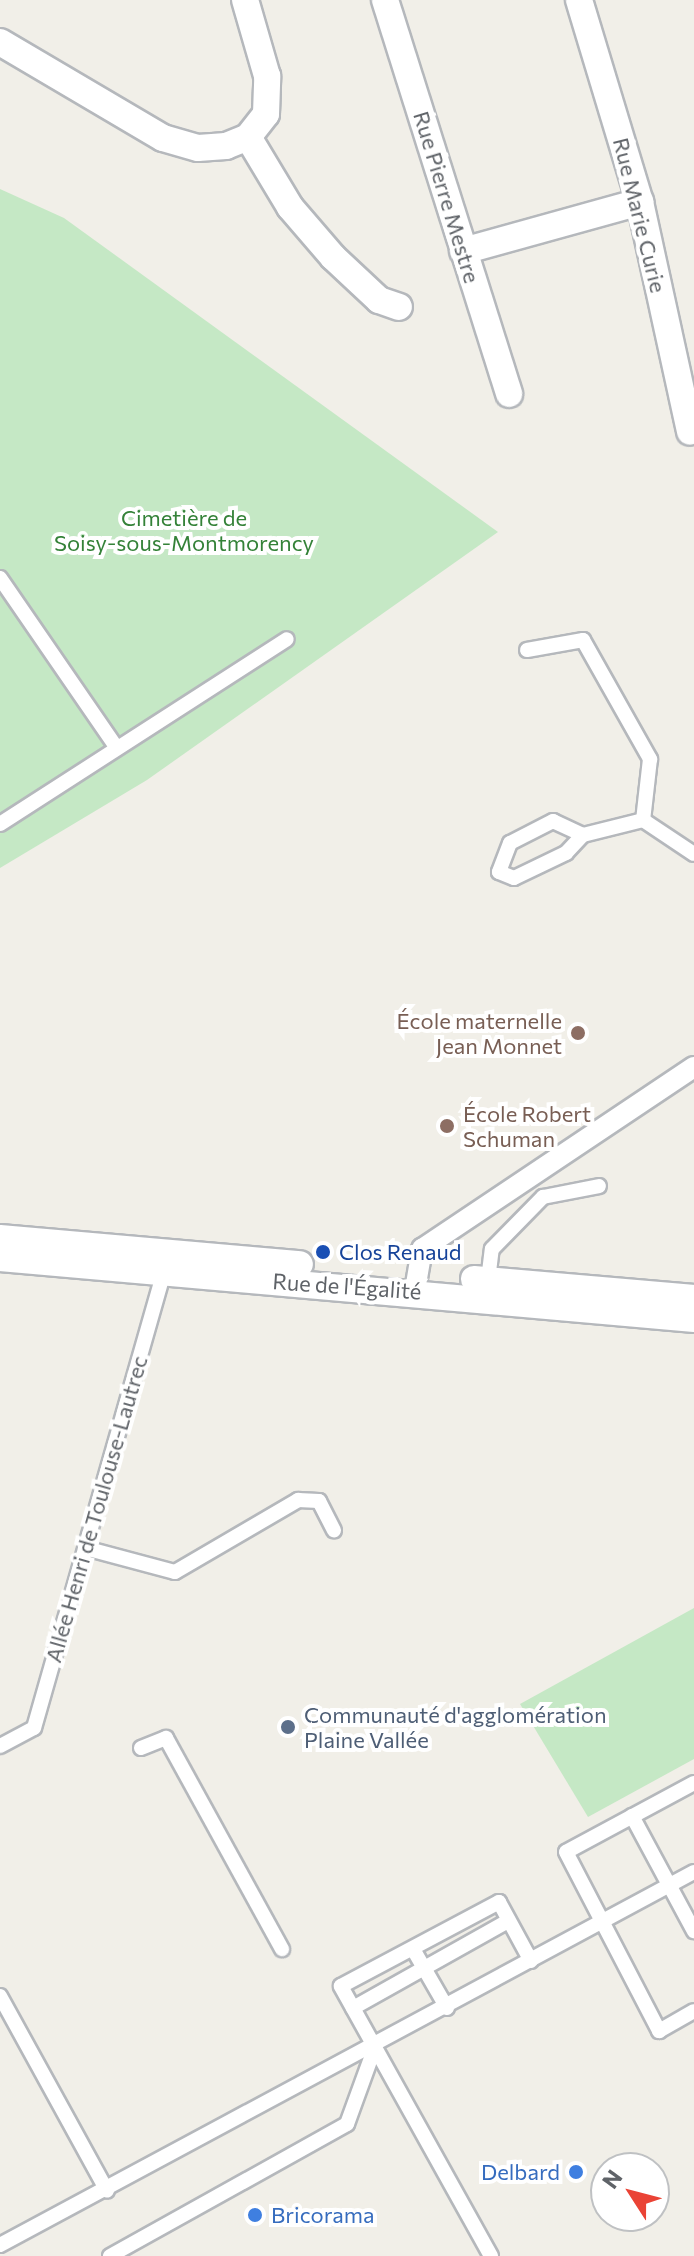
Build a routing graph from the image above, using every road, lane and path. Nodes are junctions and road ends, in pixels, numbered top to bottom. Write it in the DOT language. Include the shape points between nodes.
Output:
graph roads {
  1 [pos="245,0"];
  2 [pos="385,0"];
  3 [pos="579,0"];
  4 [pos="0,42"];
  5 [pos="248,137"];
  6 [pos="640,202"];
  7 [pos="463,251"];
  8 [pos="399,307"];
  9 [pos="509,394"];
  10 [pos="690,432"];
  11 [pos="0,578"];
  12 [pos="287,639"];
  13 [pos="527,650"];
  14 [pos="117,748"];
  15 [pos="643,820"];
  16 [pos="0,824"];
  17 [pos="583,835"];
  18 [pos="694,854"];
  19 [pos="694,1067"];
  20 [pos="599,1186"];
  21 [pos="0,1238"];
  22 [pos="0,1258"];
  23 [pos="167,1262"];
  24 [pos="488,1280"];
  25 [pos="416,1283"];
  26 [pos="694,1298"];
  27 [pos="694,1319"];
  28 [pos="334,1530"];
  29 [pos="85,1548"];
  30 [pos="0,1746"];
  31 [pos="141,1748"];
  32 [pos="694,1783"];
  33 [pos="632,1816"];
  34 [pos="694,1872"];
  35 [pos="669,1886"];
  36 [pos="508,1921"];
  37 [pos="602,1924"];
  38 [pos="694,1931"];
  39 [pos="282,1949"];
  40 [pos="413,1949"];
  41 [pos="531,1961"];
  42 [pos="424,1969"];
  43 [pos="0,1996"];
  44 [pos="353,2008"];
  45 [pos="447,2008"];
  46 [pos="694,2011"];
  47 [pos="375,2047"];
  48 [pos="107,2191"];
  49 [pos="0,2245"];
  50 [pos="110,2256"];
  51 [pos="491,2256"];
  1 -- 5 [label="street" via="267,76 266,114"];
  2 -- 7 [label="street, Rue Pierre Mestre"];
  3 -- 6 [label="street, Rue Marie Curie"];
  4 -- 5 [label="street" via="163,138 198,148 226,146"];
  5 -- 8 [label="street" via="290,207 333,257 379,300"];
  6 -- 7 [label="street"];
  6 -- 10 [label="street, Rue Marie Curie"];
  7 -- 9 [label="street, Rue Pierre Mestre"];
  11 -- 14 [label="lane"];
  12 -- 14 [label="lane"];
  13 -- 15 [label="lane" via="583,640 650,759"];
  14 -- 16 [label="lane"];
  15 -- 17 [label="lane"];
  15 -- 18 [label="lane"];
  17 -- 17 [label="lane" via="553,821 510,843 499,872 514,878 566,853"];
  19 -- 25 [label="street" via="422,1249"];
  20 -- 24 [label="lane" via="543,1197 492,1249"];
  21 -- 23 [label="street, Rue de l'Égalité"];
  22 -- 23 [label="street, Rue de l'Égalité"];
  23 -- 25 [label="street, Rue de l'Égalité"];
  23 -- 29 [label="lane, Allée Henri de Toulouse-Lautrec"];
  24 -- 25 [label="street, Rue de l'Égalité"];
  24 -- 26 [label="street, Rue de l'Égalité"];
  25 -- 27 [label="street, Rue de l'Égalité"];
  28 -- 29 [label="lane" via="319,1501 298,1500 175,1572"];
  29 -- 30 [label="lane, Allée Henri de Toulouse-Lautrec" via="34,1728"];
  31 -- 39 [label="lane" via="166,1738"];
  32 -- 33 [label="lane"];
  33 -- 35 [label="lane"];
  33 -- 37 [label="lane" via="566,1852"];
  34 -- 35 [label="lane"];
  35 -- 37 [label="lane"];
  35 -- 38 [label="lane"];
  36 -- 40 [label="lane" via="499,1902"];
  36 -- 41 [label="lane"];
  36 -- 42 [label="lane"];
  37 -- 41 [label="lane"];
  37 -- 46 [label="lane" via="659,2031"];
  40 -- 42 [label="lane"];
  40 -- 44 [label="lane" via="341,1986"];
  41 -- 45 [label="lane"];
  42 -- 44 [label="lane"];
  42 -- 45 [label="lane"];
  43 -- 48 [label="lane"];
  44 -- 47 [label="lane"];
  45 -- 47 [label="lane"];
  47 -- 48 [label="lane"];
  47 -- 50 [label="lane" via="347,2124"];
  47 -- 51 [label="lane"];
  48 -- 49 [label="lane"];
}
